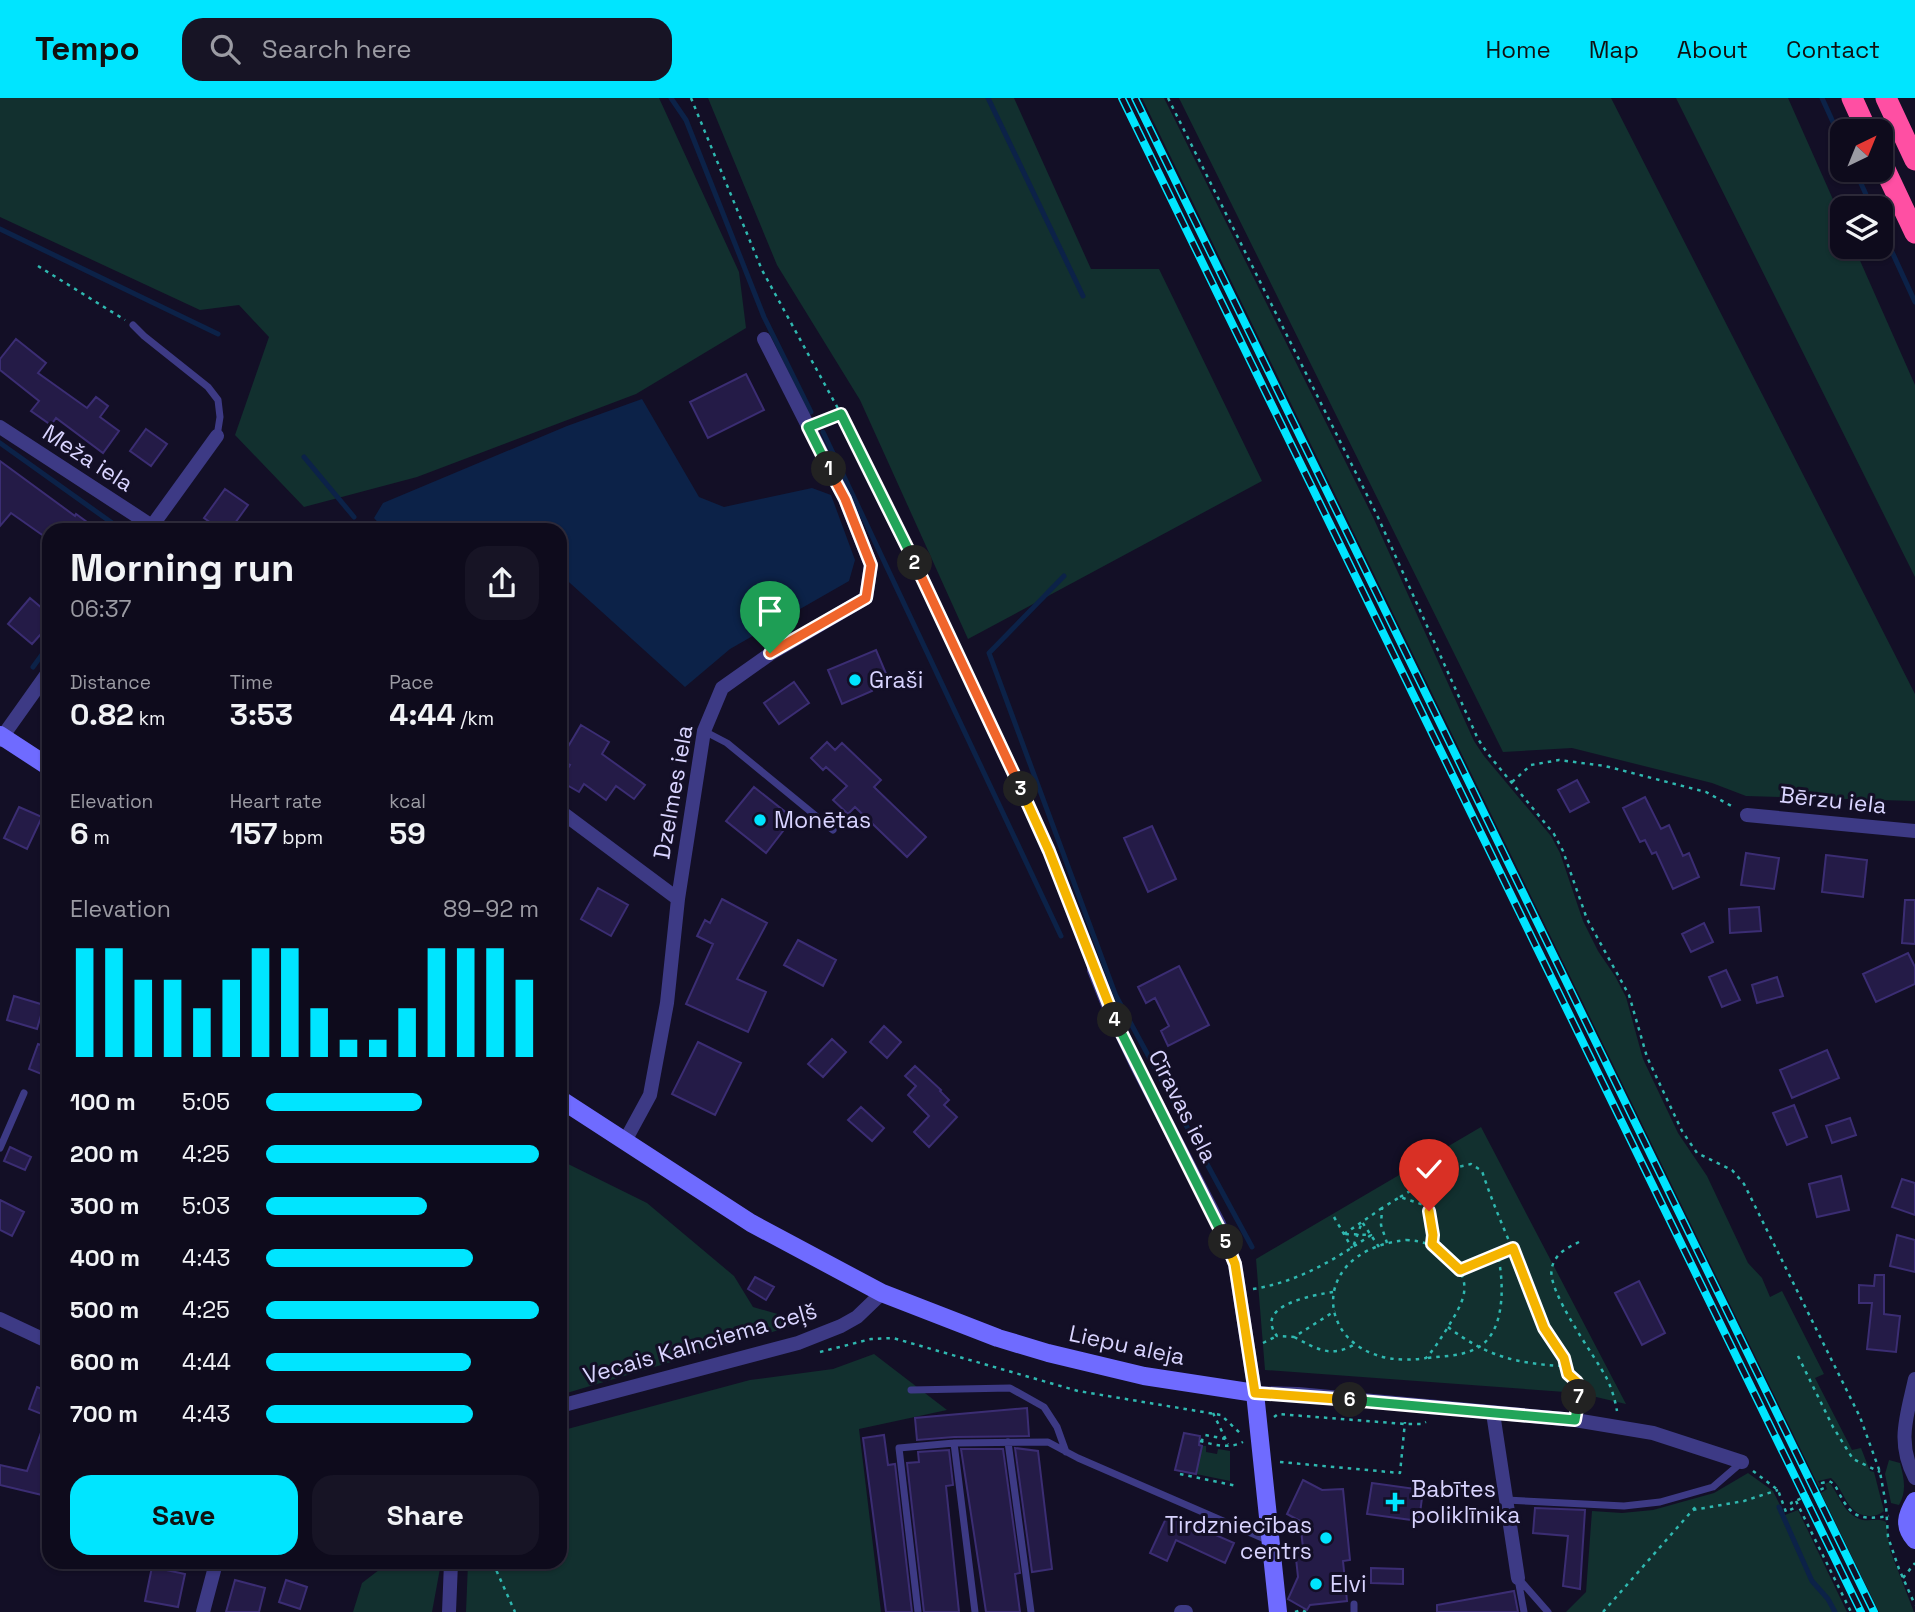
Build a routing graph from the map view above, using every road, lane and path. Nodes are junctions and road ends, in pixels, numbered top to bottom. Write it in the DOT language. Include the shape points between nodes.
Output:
graph roads {
  1 [pos="691,98"];
  2 [pos="1168,98"];
  3 [pos="1852,98"];
  4 [pos="1886,98"];
  5 [pos="1862,119"];
  6 [pos="1915,160"];
  7 [pos="1891,182"];
  8 [pos="1915,233"];
  9 [pos="38,266"];
  10 [pos="133,325"];
  11 [pos="764,338"];
  12 [pos="841,414"];
  13 [pos="0,427"];
  14 [pos="808,427"];
  15 [pos="217,436"];
  16 [pos="143,523"];
  17 [pos="154,523"];
  18 [pos="42,681"];
  19 [pos="704,731"];
  20 [pos="1,737"];
  21 [pos="42,763"];
  22 [pos="1512,782"];
  23 [pos="1747,815"];
  24 [pos="567,816"];
  25 [pos="833,830"];
  26 [pos="1915,831"];
  27 [pos="678,899"];
  28 [pos="1094,970"];
  29 [pos="24,1094"];
  30 [pos="567,1104"];
  31 [pos="625,1142"];
  32 [pos="0,1148"];
  33 [pos="1420,1185"];
  34 [pos="1400,1197"];
  35 [pos="1427,1206"];
  36 [pos="1382,1208"];
  37 [pos="1334,1217"];
  38 [pos="1362,1222"];
  39 [pos="1344,1234"];
  40 [pos="1357,1234"];
  41 [pos="1371,1235"];
  42 [pos="1579,1242"];
  43 [pos="1387,1243"];
  44 [pos="1432,1244"];
  45 [pos="1379,1247"];
  46 [pos="1352,1248"];
  47 [pos="1513,1248"];
  48 [pos="1498,1256"];
  49 [pos="1460,1270"];
  50 [pos="1247,1290"];
  51 [pos="1333,1292"];
  52 [pos="882,1293"];
  53 [pos="1335,1311"];
  54 [pos="0,1319"];
  55 [pos="1448,1326"];
  56 [pos="1277,1336"];
  57 [pos="1294,1337"];
  58 [pos="42,1339"];
  59 [pos="1354,1344"];
  60 [pos="1479,1347"];
  61 [pos="1256,1348"];
  62 [pos="1798,1356"];
  63 [pos="1426,1358"];
  64 [pos="1564,1366"];
  65 [pos="1915,1379"];
  66 [pos="911,1390"];
  67 [pos="1255,1393"];
  68 [pos="567,1404"];
  69 [pos="1407,1405"];
  70 [pos="1447,1409"];
  71 [pos="1213,1413"];
  72 [pos="1493,1413"];
  73 [pos="1272,1419"];
  74 [pos="1575,1420"];
  75 [pos="1405,1424"];
  76 [pos="1621,1427"];
  77 [pos="1248,1438"];
  78 [pos="1226,1439"];
  79 [pos="1008,1442"];
  80 [pos="954,1443"];
  81 [pos="1229,1446"];
  82 [pos="1067,1452"];
  83 [pos="1273,1461"];
  84 [pos="1742,1462"];
  85 [pos="1880,1472"];
  86 [pos="1180,1474"];
  87 [pos="1915,1478"];
  88 [pos="1237,1486"];
  89 [pos="1713,1487"];
  90 [pos="1778,1490"];
  91 [pos="1505,1499"];
  92 [pos="1796,1501"];
  93 [pos="1911,1509"];
  94 [pos="1693,1510"];
  95 [pos="1888,1516"];
  96 [pos="1915,1540"];
  97 [pos="1271,1541"];
  98 [pos="1915,1563"];
  99 [pos="214,1569"];
  100 [pos="451,1569"];
  101 [pos="496,1569"];
  102 [pos="1518,1578"];
  103 [pos="1903,1578"];
  104 [pos="1915,1605"];
  105 [pos="203,1612"];
  106 [pos="449,1612"];
  107 [pos="515,1612"];
  108 [pos="918,1612"];
  109 [pos="975,1612"];
  110 [pos="1031,1612"];
  111 [pos="1278,1612"];
  112 [pos="1295,1612"];
  113 [pos="1307,1612"];
  114 [pos="1524,1612"];
  115 [pos="1548,1612"];
  116 [pos="1603,1612"];
  117 [pos="1851,1612"];
  1 -- 12 [label="path" via="762,270"];
  2 -- 22 [label="path" via="1377,515 1473,728"];
  3 -- 5 [label="highway"];
  4 -- 6 [label="highway"];
  7 -- 8 [label="highway"];
  9 -- 10 [label="path"];
  10 -- 15 [label="lane" via="218,400"];
  11 -- 14 [label="street, Dzelmes iela"];
  12 -- 14 [label="path"];
  12 -- 28 [label="path" via="927,586 1049,851"];
  13 -- 16 [label="street, Meža iela"];
  14 -- 19 [label="street, Dzelmes iela" via="845,499 871,565 866,598 770,653 722,688"];
  15 -- 17 [label="street"];
  18 -- 20 [label="street"];
  19 -- 25 [label="lane" via="727,743"];
  19 -- 27 [label="street, Dzelmes iela"];
  20 -- 21 [label="street"];
  22 -- 23 [label="path" via="1531,765 1559,760 1605,766 1706,792"];
  22 -- 85 [label="path" via="1555,834 1587,919 1629,995 1647,1057 1682,1131 1697,1153 1732,1170 1744,1184 1860,1417"];
  23 -- 26 [label="street, Bērzu iela"];
  24 -- 27 [label="street"];
  27 -- 31 [label="street, Dzelmes iela" via="667,1003 650,1095"];
  28 -- 67 [label="street, Cīravas iela" via="1235,1264"];
  29 -- 32 [label="lane"];
  30 -- 31 [label="street, Liepu aleja"];
  31 -- 52 [label="street, Liepu aleja" via="751,1223"];
  33 -- 34 [label="path"];
  33 -- 35 [label="path"];
  33 -- 47 [label="path" via="1445,1170 1471,1164 1482,1171"];
  34 -- 35 [label="path"];
  34 -- 36 [label="path"];
  35 -- 44 [label="path"];
  36 -- 38 [label="path"];
  36 -- 43 [label="path"];
  37 -- 39 [label="path"];
  38 -- 39 [label="path"];
  38 -- 40 [label="path"];
  38 -- 41 [label="path"];
  39 -- 40 [label="path"];
  39 -- 46 [label="path"];
  40 -- 41 [label="path"];
  40 -- 46 [label="path"];
  41 -- 45 [label="path"];
  41 -- 46 [label="path"];
  42 -- 76 [label="path" via="1561,1251 1552,1276 1582,1341 1614,1394"];
  43 -- 44 [label="path"];
  43 -- 45 [label="path"];
  44 -- 49 [label="path"];
  45 -- 51 [label="path" via="1348,1265"];
  46 -- 50 [label="path" via="1301,1276"];
  47 -- 48 [label="path"];
  47 -- 64 [label="path"];
  48 -- 49 [label="path"];
  48 -- 60 [label="path" via="1500,1311"];
  49 -- 55 [label="path" via="1463,1302"];
  51 -- 53 [label="path"];
  51 -- 56 [label="path" via="1286,1304 1271,1324"];
  52 -- 67 [label="street, Liepu aleja" via="1048,1353 1144,1376"];
  52 -- 68 [label="street, Vecais Kalnciema ceļš" via="857,1317 798,1343"];
  53 -- 57 [label="path"];
  53 -- 59 [label="path"];
  54 -- 58 [label="street"];
  55 -- 60 [label="path"];
  55 -- 63 [label="path"];
  56 -- 57 [label="path"];
  56 -- 61 [label="path"];
  57 -- 59 [label="path" via="1322,1350 1342,1351"];
  59 -- 63 [label="path" via="1385,1358"];
  60 -- 63 [label="path"];
  60 -- 64 [label="path" via="1507,1360"];
  62 -- 85 [label="path" via="1853,1459"];
  64 -- 74 [label="path" via="1577,1382"];
  65 -- 87 [label="street" via="1904,1451"];
  66 -- 82 [label="lane" via="1010,1388 1044,1407"];
  67 -- 69 [label="street, Liepu aleja"];
  67 -- 97 [label="street"];
  69 -- 70 [label="street, Liepu aleja"];
  69 -- 75 [label="path"];
  70 -- 72 [label="street, Liepu aleja"];
  70 -- 75 [label="path" via="1422,1424"];
  71 -- 78 [label="path"];
  72 -- 74 [label="street, Liepu aleja"];
  72 -- 91 [label="street"];
  73 -- 75 [label="path" via="1278,1414"];
  74 -- 76 [label="street, Liepu aleja"];
  75 -- 83 [label="path" via="1400,1474"];
  76 -- 84 [label="street, Liepu aleja"];
  77 -- 81 [label="path"];
  78 -- 81 [label="path"];
  78 -- 81 [label="path" via="1205,1434 1200,1441"];
  79 -- 80 [label="lane"];
  79 -- 82 [label="lane" via="1048,1442"];
  79 -- 110 [label="lane"];
  80 -- 108 [label="lane" via="899,1448"];
  80 -- 109 [label="lane"];
  82 -- 97 [label="lane"];
  84 -- 89 [label="lane"];
  84 -- 90 [label="path"];
  85 -- 95 [label="path"];
  86 -- 88 [label="path"];
  89 -- 91 [label="lane" via="1660,1502 1624,1506"];
  89 -- 94 [label="path"];
  90 -- 92 [label="path" via="1786,1511 1794,1508 1791,1503"];
  90 -- 94 [label="path"];
  91 -- 102 [label="street"];
  92 -- 95 [label="path" via="1824,1488 1822,1483 1829,1480 1854,1513 1867,1518"];
  92 -- 117 [label="path"];
  93 -- 96 [label="street" via="1907,1529"];
  94 -- 116 [label="path"];
  95 -- 103 [label="path" via="1888,1537"];
  97 -- 111 [label="street"];
  98 -- 103 [label="path"];
  99 -- 105 [label="street"];
  100 -- 106 [label="street"];
  101 -- 107 [label="path"];
  102 -- 114 [label="lane"];
  102 -- 115 [label="lane"];
  103 -- 104 [label="path"];
  112 -- 113 [label="path"];
}
